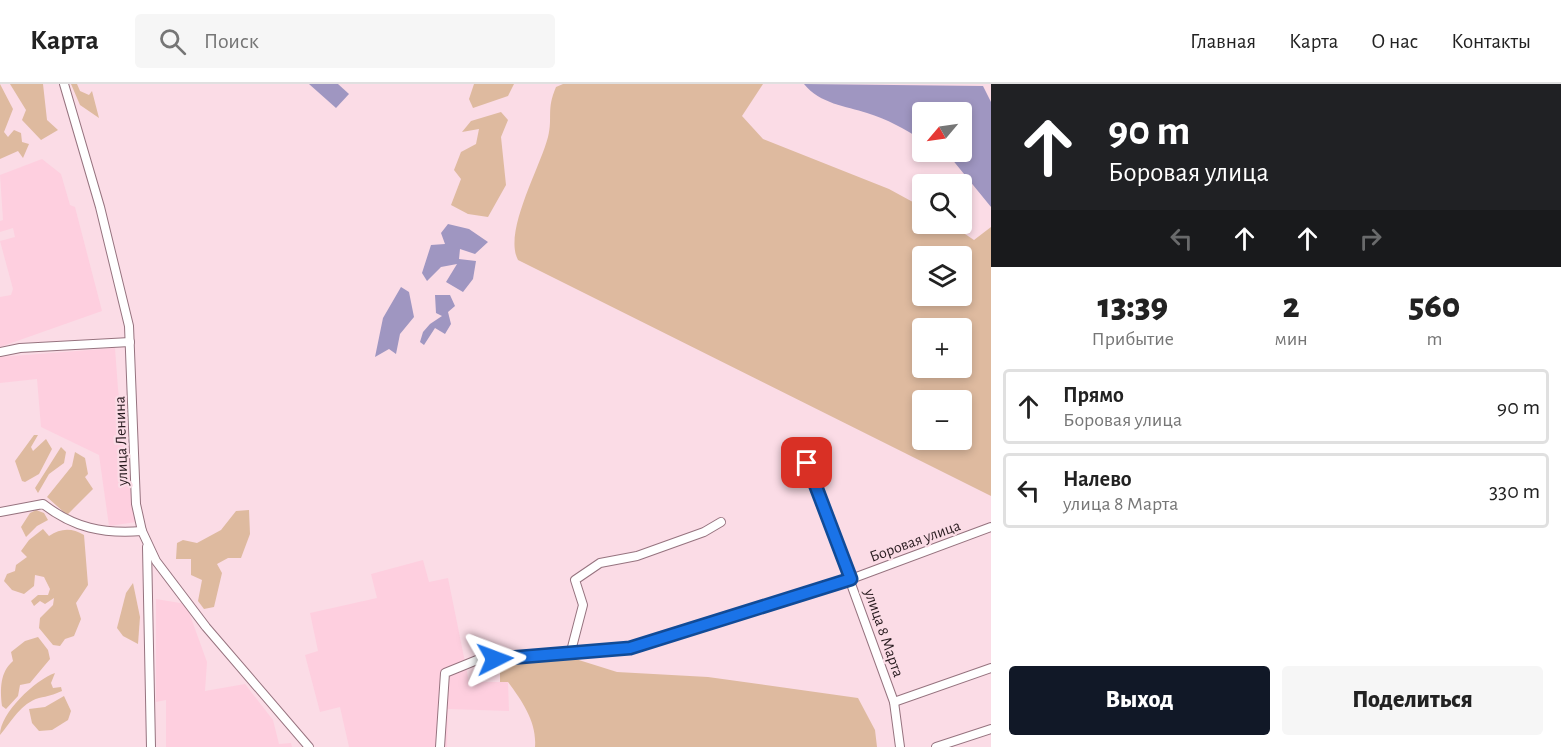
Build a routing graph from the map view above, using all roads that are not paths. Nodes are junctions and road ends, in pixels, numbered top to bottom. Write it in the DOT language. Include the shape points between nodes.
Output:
graph roads {
  1 [pos="64,84"];
  2 [pos="130,342"];
  3 [pos="0,352"];
  4 [pos="807,463"];
  5 [pos="0,512"];
  6 [pos="721,522"];
  7 [pos="991,527"];
  8 [pos="142,531"];
  9 [pos="147,542"];
  10 [pos="851,579"];
  11 [pos="571,651"];
  12 [pos="991,668"];
  13 [pos="894,702"];
  14 [pos="991,729"];
  15 [pos="151,747"];
  16 [pos="309,747"];
  17 [pos="440,747"];
  18 [pos="900,747"];
  19 [pos="936,747"];
  1 -- 2 [label="street, улица Ленина" via="100,207"];
  2 -- 3 [label="street"];
  2 -- 8 [label="street, улица Ленина" via="136,504"];
  4 -- 10 [label="street, улица 8 Марта"];
  5 -- 8 [label="street" via="43,504 64,520 112,534"];
  6 -- 11 [label="street" via="705,532 637,556 600,563 574,580 583,605"];
  7 -- 10 [label="street, Боровая улица"];
  8 -- 9 [label="street, улица Ленина"];
  9 -- 15 [label="street"];
  9 -- 16 [label="street, улица Ленина" via="156,561 206,627"];
  10 -- 11 [label="street, Боровая улица" via="630,648"];
  10 -- 13 [label="street, улица 8 Марта"];
  11 -- 17 [label="street, Боровая улица" via="477,660 445,674"];
  12 -- 13 [label="street"];
  13 -- 18 [label="street, улица 8 Марта"];
  14 -- 19 [label="street"];
}
